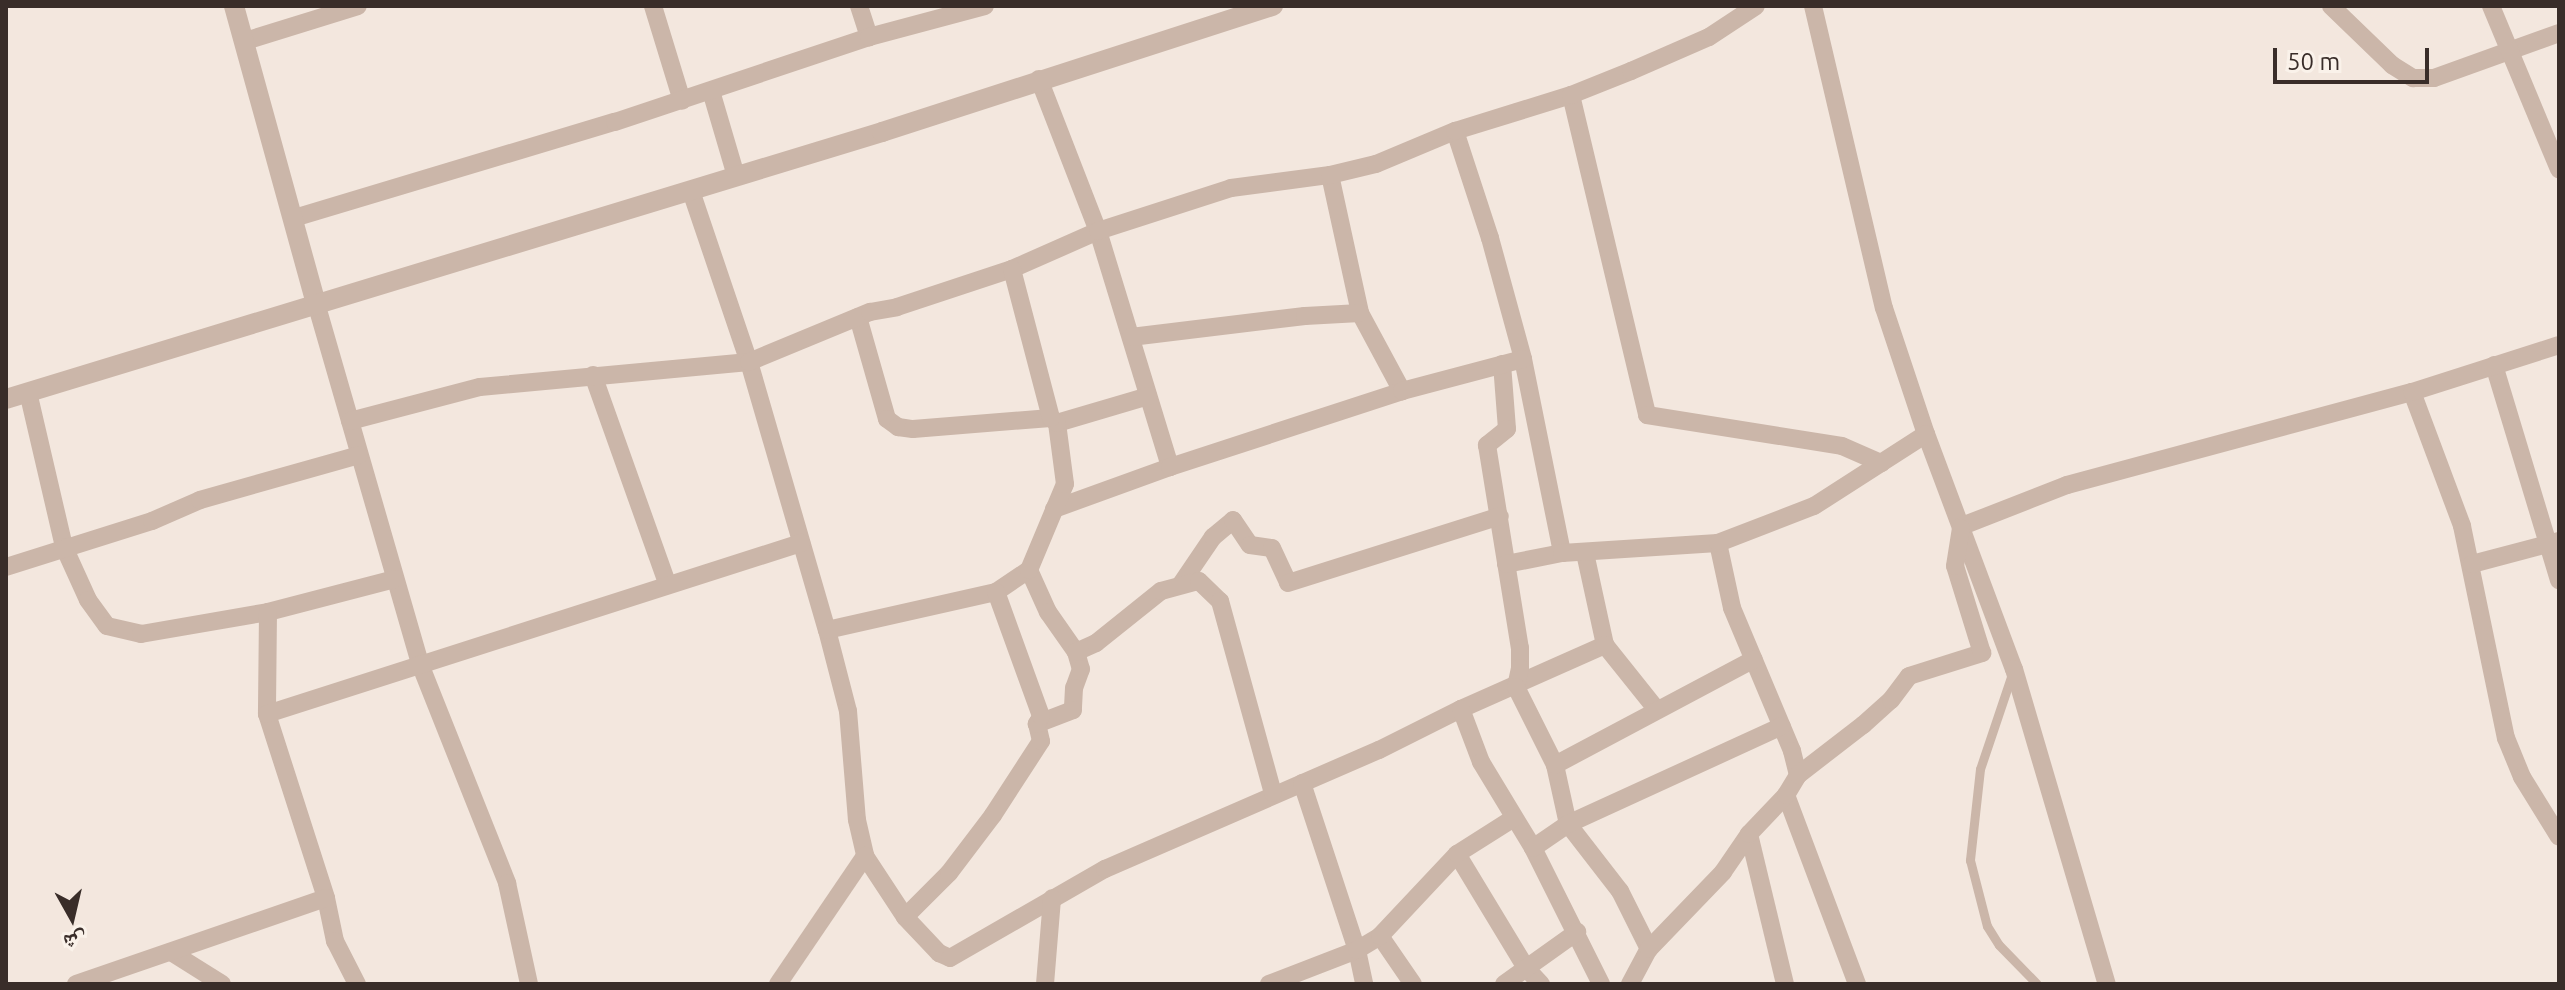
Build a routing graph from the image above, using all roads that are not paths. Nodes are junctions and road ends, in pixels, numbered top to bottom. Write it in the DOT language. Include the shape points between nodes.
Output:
graph roads {
  1 [pos="234,6"];
  2 [pos="358,6"];
  3 [pos="653,6"];
  4 [pos="859,6"];
  5 [pos="985,6"];
  6 [pos="1273,6"];
  7 [pos="1756,6"];
  8 [pos="1813,6"];
  9 [pos="2331,6"];
  10 [pos="2491,6"];
  11 [pos="2559,33"];
  12 [pos="869,37"];
  13 [pos="245,41"];
  14 [pos="2509,51"];
  15 [pos="1039,79"];
  16 [pos="711,91"];
  17 [pos="1571,95"];
  18 [pos="682,101"];
  19 [pos="2551,126"];
  20 [pos="1455,131"];
  21 [pos="2559,169"];
  22 [pos="1330,175"];
  23 [pos="736,176"];
  24 [pos="691,191"];
  25 [pos="294,218"];
  26 [pos="1098,231"];
  27 [pos="1012,269"];
  28 [pos="316,303"];
  29 [pos="1360,313"];
  30 [pos="858,317"];
  31 [pos="1131,337"];
  32 [pos="2558,350"];
  33 [pos="1523,359"];
  34 [pos="749,362"];
  35 [pos="1502,364"];
  36 [pos="2494,365"];
  37 [pos="593,375"];
  38 [pos="1402,391"];
  39 [pos="28,392"];
  40 [pos="2412,392"];
  41 [pos="1148,396"];
  42 [pos="6,399"];
  43 [pos="350,421"];
  44 [pos="1054,421"];
  45 [pos="1926,434"];
  46 [pos="359,455"];
  47 [pos="1881,463"];
  48 [pos="1170,467"];
  49 [pos="1054,509"];
  50 [pos="1500,516"];
  51 [pos="1962,526"];
  52 [pos="2552,542"];
  53 [pos="801,543"];
  54 [pos="1718,543"];
  55 [pos="64,547"];
  56 [pos="1562,553"];
  57 [pos="1585,553"];
  58 [pos="1506,564"];
  59 [pos="2472,564"];
  60 [pos="6,567"];
  61 [pos="1029,570"];
  62 [pos="395,579"];
  63 [pos="2559,580"];
  64 [pos="667,583"];
  65 [pos="1181,584"];
  66 [pos="996,592"];
  67 [pos="268,612"];
  68 [pos="827,630"];
  69 [pos="1605,645"];
  70 [pos="1076,652"];
  71 [pos="1754,659"];
  72 [pos="420,664"];
  73 [pos="2014,669"];
  74 [pos="1516,687"];
  75 [pos="1461,709"];
  76 [pos="1657,710"];
  77 [pos="267,714"];
  78 [pos="1037,724"];
  79 [pos="1782,726"];
  80 [pos="1555,765"];
  81 [pos="1798,775"];
  82 [pos="1302,783"];
  83 [pos="1273,793"];
  84 [pos="1786,795"];
  85 [pos="1514,818"];
  86 [pos="1568,824"];
  87 [pos="1749,834"];
  88 [pos="2559,837"];
  89 [pos="1533,848"];
  90 [pos="1457,854"];
  91 [pos="865,856"];
  92 [pos="326,898"];
  93 [pos="1052,898"];
  94 [pos="905,917"];
  95 [pos="1577,932"];
  96 [pos="1380,936"];
  97 [pos="1649,949"];
  98 [pos="1357,950"];
  99 [pos="171,952"];
  100 [pos="1526,968"];
  101 [pos="76,984"];
  102 [pos="222,984"];
  103 [pos="357,984"];
  104 [pos="529,984"];
  105 [pos="778,984"];
  106 [pos="1045,984"];
  107 [pos="1269,984"];
  108 [pos="1364,984"];
  109 [pos="1413,984"];
  110 [pos="1504,984"];
  111 [pos="1541,984"];
  112 [pos="1601,984"];
  113 [pos="1630,984"];
  114 [pos="1785,984"];
  115 [pos="1857,984"];
  116 [pos="2037,984"];
  117 [pos="2107,984"];
  1 -- 13 [label="street"];
  2 -- 13 [label="street"];
  3 -- 18 [label="street"];
  4 -- 12 [label="street"];
  5 -- 12 [label="street"];
  6 -- 15 [label="street"];
  7 -- 17 [label="street" via="1709,37"];
  8 -- 45 [label="street" via="1884,308"];
  9 -- 14 [label="street" via="2392,65 2413,78 2434,78"];
  10 -- 14 [label="street"];
  11 -- 14 [label="street"];
  12 -- 16 [label="street"];
  13 -- 25 [label="street"];
  14 -- 19 [label="street"];
  15 -- 23 [label="street"];
  15 -- 26 [label="street"];
  16 -- 18 [label="street"];
  16 -- 23 [label="street"];
  17 -- 20 [label="street"];
  17 -- 47 [label="street" via="1647,415 1842,446"];
  18 -- 25 [label="street"];
  19 -- 21 [label="street"];
  20 -- 22 [label="street" via="1376,164"];
  20 -- 33 [label="street"];
  22 -- 26 [label="street" via="1231,188"];
  22 -- 29 [label="street"];
  23 -- 24 [label="street"];
  24 -- 28 [label="street"];
  24 -- 34 [label="street"];
  25 -- 28 [label="street"];
  26 -- 27 [label="street"];
  26 -- 31 [label="street"];
  27 -- 30 [label="street"];
  27 -- 44 [label="street"];
  28 -- 39 [label="street"];
  28 -- 43 [label="street"];
  29 -- 31 [label="street"];
  29 -- 38 [label="street"];
  30 -- 34 [label="street"];
  30 -- 44 [label="street" via="887,419 898,427"];
  31 -- 41 [label="street"];
  32 -- 36 [label="street"];
  33 -- 35 [label="street"];
  33 -- 56 [label="street"];
  34 -- 37 [label="street"];
  34 -- 53 [label="street"];
  35 -- 38 [label="street"];
  35 -- 50 [label="street" via="1507,429 1487,445"];
  36 -- 40 [label="street"];
  36 -- 52 [label="street"];
  37 -- 43 [label="street" via="480,387"];
  37 -- 64 [label="street"];
  38 -- 48 [label="street"];
  39 -- 42 [label="street"];
  39 -- 55 [label="street"];
  40 -- 51 [label="street" via="2067,485"];
  40 -- 59 [label="street"];
  41 -- 44 [label="street"];
  41 -- 48 [label="street"];
  43 -- 46 [label="street"];
  44 -- 49 [label="street" via="1065,484"];
  45 -- 47 [label="street"];
  45 -- 51 [label="street"];
  46 -- 55 [label="street" via="200,500 152,521"];
  46 -- 62 [label="street"];
  47 -- 54 [label="street" via="1814,506"];
  48 -- 49 [label="street"];
  49 -- 61 [label="street"];
  50 -- 58 [label="street"];
  50 -- 65 [label="street" via="1288,583 1272,548 1250,545 1233,520 1213,537"];
  51 -- 73 [label="street"];
  51 -- 81 [label="street" via="1955,566 1982,653 1909,676 1863,725"];
  52 -- 59 [label="street"];
  52 -- 63 [label="street"];
  53 -- 64 [label="street"];
  53 -- 68 [label="street"];
  54 -- 57 [label="street"];
  54 -- 71 [label="street" via="1732,608"];
  55 -- 60 [label="street"];
  55 -- 67 [label="street" via="88,600 107,626 121,632 141,634"];
  56 -- 57 [label="street"];
  56 -- 58 [label="street"];
  57 -- 69 [label="street"];
  58 -- 74 [label="street" via="1520,648"];
  59 -- 88 [label="street" via="2506,738 2522,777"];
  61 -- 66 [label="street"];
  61 -- 70 [label="street" via="1048,612"];
  62 -- 67 [label="street"];
  62 -- 72 [label="street"];
  64 -- 72 [label="street"];
  65 -- 70 [label="street" via="1161,591 1096,643"];
  65 -- 83 [label="street" via="1199,581 1220,601"];
  66 -- 68 [label="street"];
  66 -- 78 [label="street" via="1041,716"];
  67 -- 77 [label="street"];
  68 -- 91 [label="street" via="848,711"];
  69 -- 74 [label="street"];
  69 -- 76 [label="street"];
  70 -- 78 [label="street" via="1081,669 1073,710"];
  71 -- 76 [label="street"];
  71 -- 79 [label="street"];
  72 -- 77 [label="street"];
  72 -- 104 [label="street" via="502,866"];
  73 -- 116 [label="lane" via="1980,769 1970,860 1987,926"];
  73 -- 117 [label="street"];
  74 -- 75 [label="street"];
  74 -- 80 [label="street"];
  75 -- 82 [label="street"];
  75 -- 85 [label="street" via="1481,762"];
  76 -- 80 [label="street"];
  77 -- 92 [label="street"];
  78 -- 94 [label="street" via="1041,741 993,815 949,873"];
  79 -- 81 [label="street"];
  79 -- 86 [label="street"];
  80 -- 86 [label="street"];
  81 -- 84 [label="street"];
  82 -- 83 [label="street"];
  82 -- 98 [label="street"];
  83 -- 93 [label="street"];
  84 -- 87 [label="street"];
  84 -- 115 [label="street"];
  85 -- 89 [label="street"];
  85 -- 90 [label="street"];
  86 -- 89 [label="street"];
  86 -- 97 [label="street" via="1620,891"];
  87 -- 97 [label="street" via="1723,872"];
  87 -- 114 [label="street"];
  89 -- 95 [label="street"];
  90 -- 96 [label="street"];
  90 -- 100 [label="street"];
  91 -- 94 [label="street"];
  91 -- 105 [label="street"];
  92 -- 99 [label="street"];
  92 -- 103 [label="street" via="335,941"];
  93 -- 94 [label="street" via="950,958"];
  93 -- 106 [label="street"];
  95 -- 100 [label="street"];
  95 -- 112 [label="street"];
  96 -- 98 [label="street"];
  96 -- 109 [label="street"];
  97 -- 113 [label="street"];
  98 -- 107 [label="street"];
  98 -- 108 [label="street"];
  99 -- 101 [label="street"];
  99 -- 102 [label="street"];
  100 -- 110 [label="street"];
  100 -- 111 [label="street"];
}
